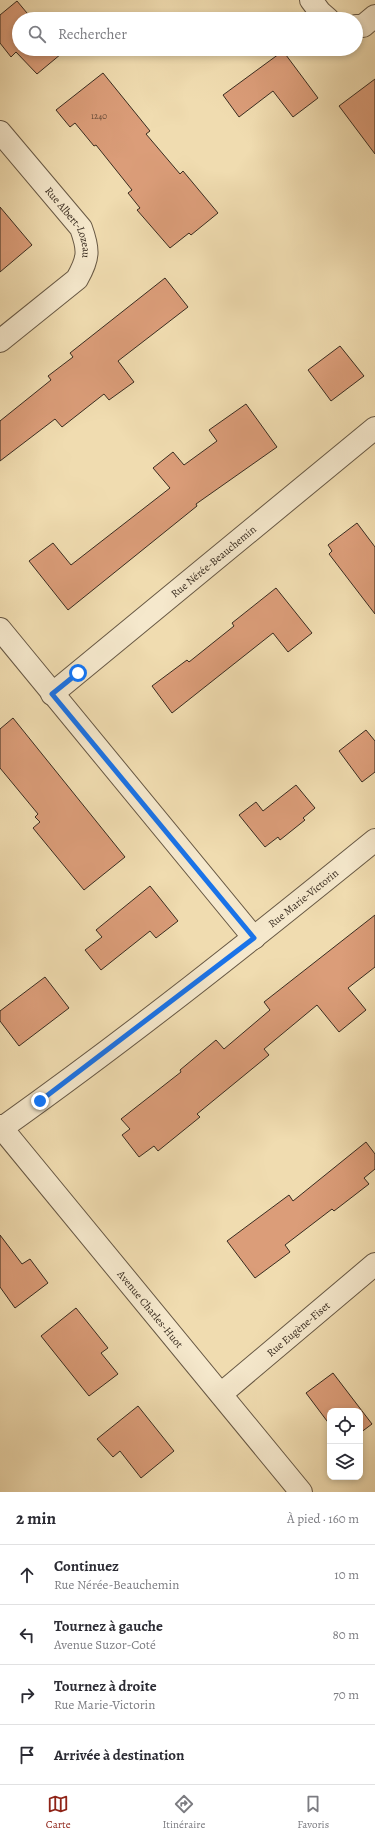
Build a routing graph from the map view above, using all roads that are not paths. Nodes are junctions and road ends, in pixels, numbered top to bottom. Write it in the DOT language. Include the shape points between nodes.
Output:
graph roads {
  1 [pos="311,0"];
  2 [pos="320,12"];
  3 [pos="375,16"];
  4 [pos="363,26"];
  5 [pos="0,132"];
  6 [pos="0,341"];
  7 [pos="375,428"];
  8 [pos="0,629"];
  9 [pos="52,694"];
  10 [pos="375,840"];
  11 [pos="254,938"];
  12 [pos="1,1127"];
  13 [pos="375,1264"];
  14 [pos="221,1394"];
  15 [pos="301,1492"];
  1 -- 2 [label="street"];
  3 -- 4 [label="street"];
  5 -- 6 [label="street, Rue Albert-Lozeau" via="81,228 87,245 85,265 77,279"];
  7 -- 9 [label="street, Rue Nérée-Beauchemin"];
  8 -- 9 [label="street"];
  9 -- 11 [label="street"];
  10 -- 11 [label="street, Rue Marie-Victorin"];
  11 -- 12 [label="street, Rue Marie-Victorin" via="40,1101"];
  12 -- 14 [label="street, Avenue Charles-Huot"];
  13 -- 14 [label="street, Rue Eugène-Fiset"];
  14 -- 15 [label="street, Avenue Charles-Huot"];
}
